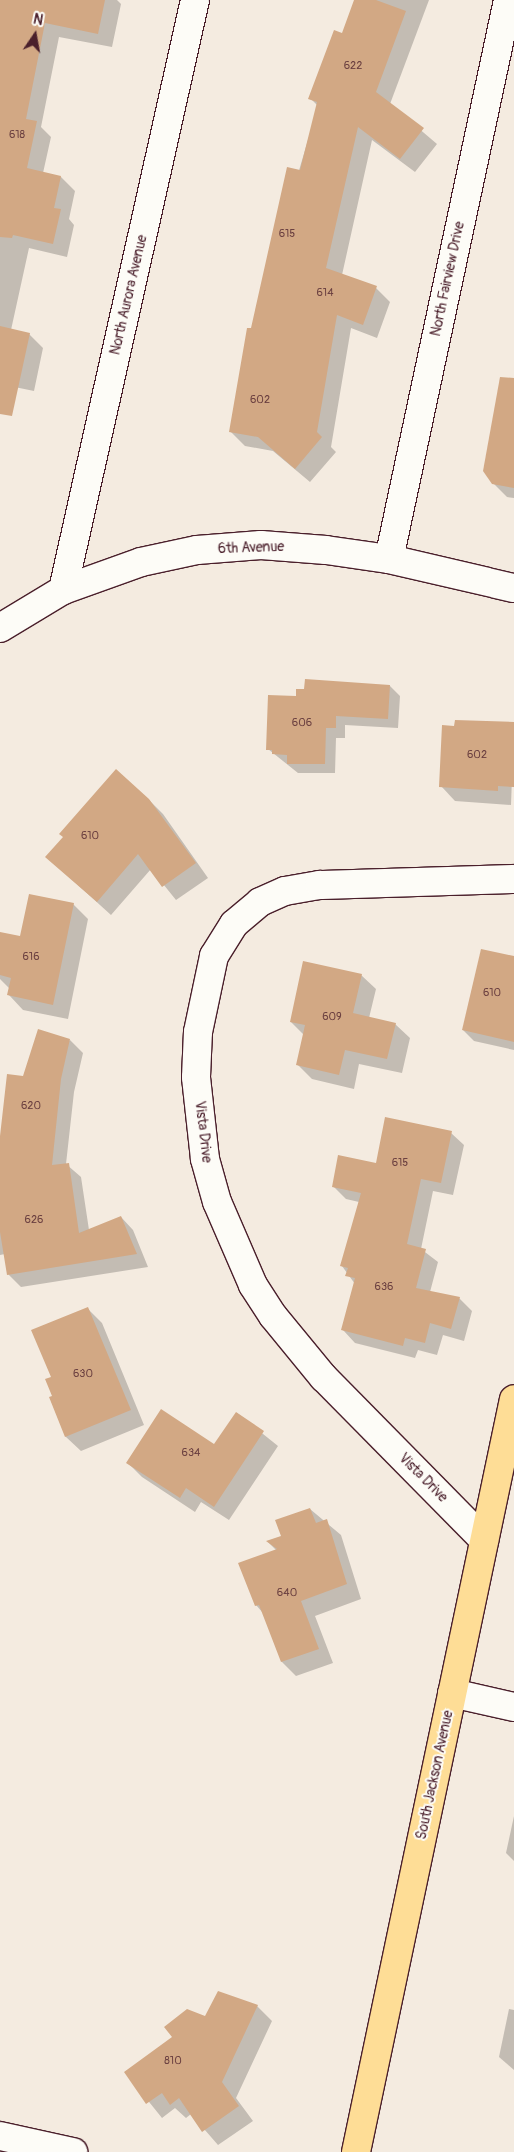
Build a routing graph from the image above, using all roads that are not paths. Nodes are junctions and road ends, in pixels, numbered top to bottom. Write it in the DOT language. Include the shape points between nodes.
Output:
graph roads {
  1 [pos="195,0"];
  2 [pos="508,0"];
  3 [pos="389,559"];
  4 [pos="514,588"];
  5 [pos="63,590"];
  6 [pos="0,628"];
  7 [pos="514,879"];
  8 [pos="514,1399"];
  9 [pos="484,1540"];
  10 [pos="452,1693"];
  11 [pos="514,1708"];
  12 [pos="1,2142"];
  13 [pos="73,2152"];
  14 [pos="356,2152"];
  1 -- 5 [label="street, North Aurora Avenue"];
  2 -- 3 [label="street, North Fairview Drive"];
  3 -- 4 [label="street, 6th Avenue"];
  3 -- 5 [label="street, 6th Avenue" via="261,545 197,550 141,562"];
  5 -- 6 [label="street, 6th Avenue"];
  7 -- 9 [label="street, Vista Drive" via="320,885 285,891 260,902 234,924 214,956 198,1032 196,1077 205,1159 217,1202 253,1284 273,1316 324,1378"];
  8 -- 9 [label="main road, South Jackson Avenue"];
  9 -- 10 [label="main road, South Jackson Avenue"];
  10 -- 11 [label="street"];
  10 -- 14 [label="main road, South Jackson Avenue"];
  12 -- 13 [label="street"];
}
